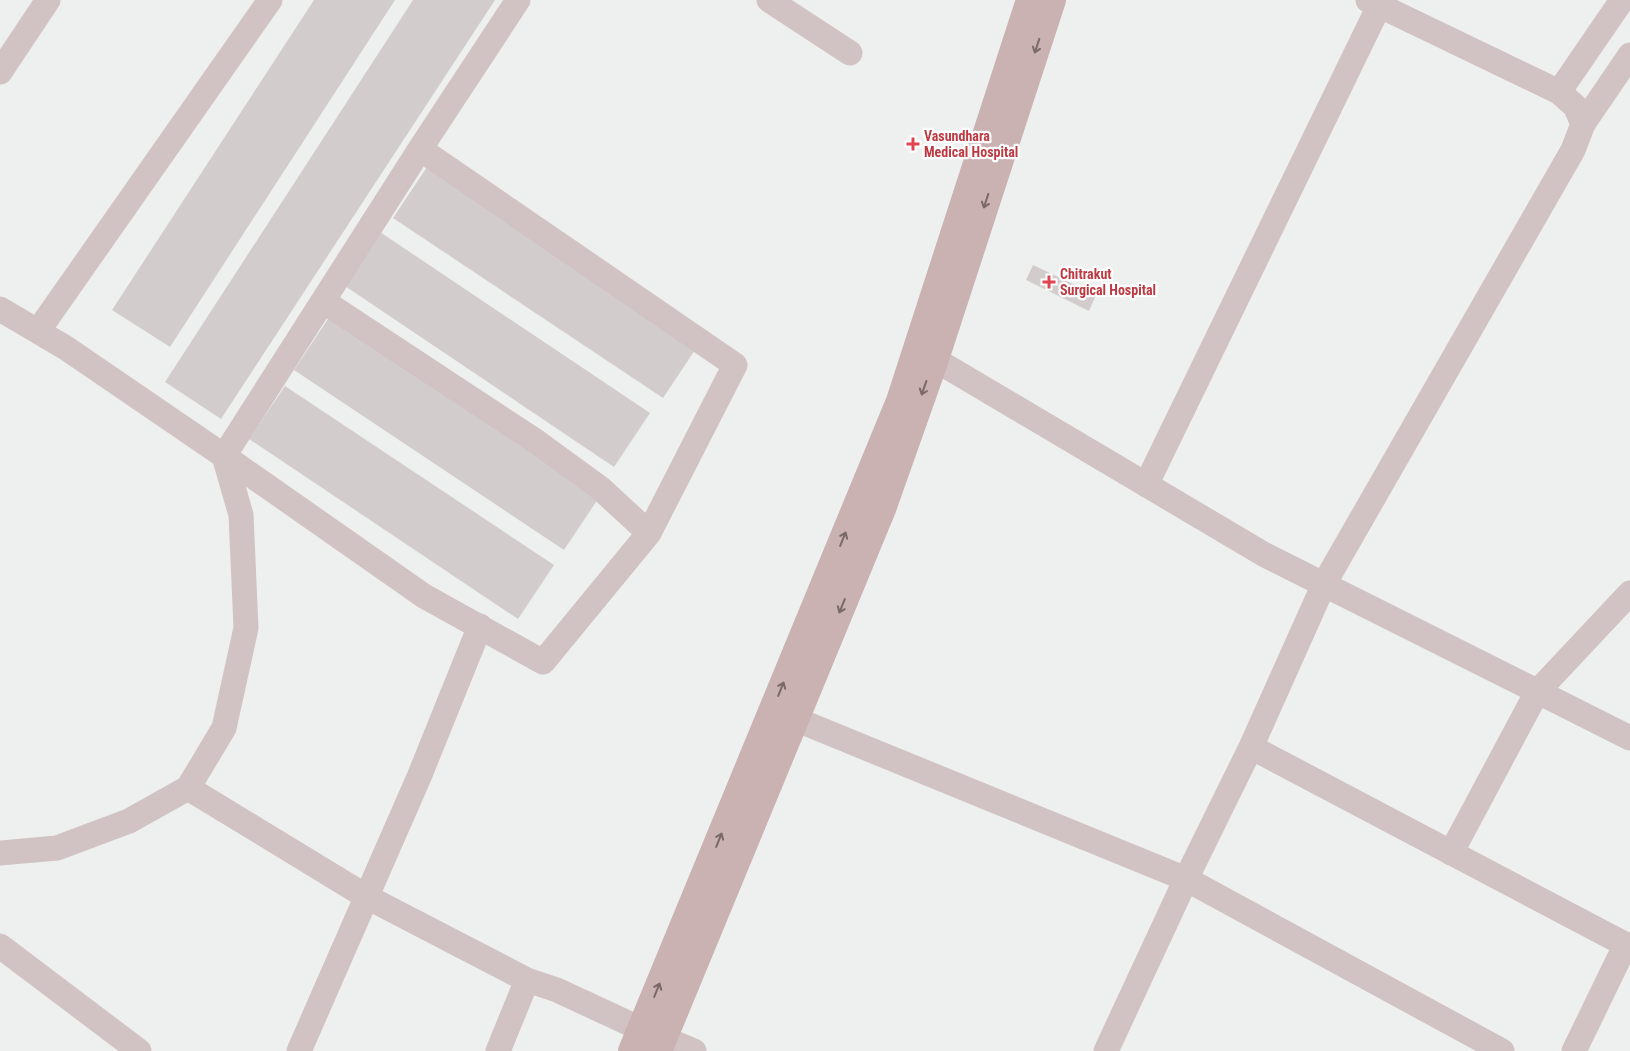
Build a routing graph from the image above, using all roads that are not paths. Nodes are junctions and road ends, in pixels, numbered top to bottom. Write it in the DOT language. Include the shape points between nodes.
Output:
graph roads {
  1 [pos="48,0"];
  2 [pos="270,0"];
  3 [pos="518,0"];
  4 [pos="768,0"];
  5 [pos="1030,0"];
  6 [pos="1052,0"];
  7 [pos="1622,0"];
  8 [pos="1374,3"];
  9 [pos="850,52"];
  10 [pos="1630,55"];
  11 [pos="0,72"];
  12 [pos="1559,92"];
  13 [pos="1583,124"];
  14 [pos="420,149"];
  15 [pos="323,301"];
  16 [pos="0,309"];
  17 [pos="38,331"];
  18 [pos="934,360"];
  19 [pos="224,456"];
  20 [pos="1146,485"];
  21 [pos="649,533"];
  22 [pos="1324,584"];
  23 [pos="1630,593"];
  24 [pos="480,626"];
  25 [pos="1537,692"];
  26 [pos="795,719"];
  27 [pos="1630,738"];
  28 [pos="1251,748"];
  29 [pos="188,788"];
  30 [pos="0,853"];
  31 [pos="1451,853"];
  32 [pos="1186,879"];
  33 [pos="366,897"];
  34 [pos="0,946"];
  35 [pos="1628,946"];
  36 [pos="527,980"];
  37 [pos="648,1042"];
  38 [pos="139,1051"];
  39 [pos="300,1051"];
  40 [pos="498,1051"];
  41 [pos="694,1051"];
  42 [pos="1106,1051"];
  43 [pos="1502,1051"];
  44 [pos="1574,1051"];
  1 -- 11 [label="street"];
  2 -- 17 [label="street"];
  3 -- 14 [label="street"];
  4 -- 9 [label="street"];
  37 -- 5 [label="main road, one-way" via="900,401"];
  6 -- 18 [label="main road, one-way"];
  7 -- 12 [label="street"];
  8 -- 12 [label="street"];
  8 -- 20 [label="street"];
  10 -- 13 [label="street"];
  12 -- 13 [label="street" via="1575,106"];
  13 -- 22 [label="street" via="1572,150"];
  14 -- 15 [label="street"];
  14 -- 21 [label="street" via="736,365"];
  15 -- 19 [label="street"];
  15 -- 21 [label="street" via="538,442 600,488"];
  16 -- 17 [label="street"];
  17 -- 19 [label="street"];
  18 -- 20 [label="street"];
  18 -- 26 [label="main road, one-way" via="882,509"];
  19 -- 24 [label="street" via="424,596"];
  19 -- 29 [label="street" via="241,515 246,628 224,728"];
  20 -- 22 [label="street" via="1265,555"];
  21 -- 24 [label="street" via="544,662"];
  22 -- 25 [label="street"];
  22 -- 28 [label="street"];
  23 -- 25 [label="street"];
  24 -- 33 [label="street"];
  25 -- 27 [label="street"];
  25 -- 31 [label="street"];
  26 -- 32 [label="street"];
  26 -- 37 [label="main road"];
  28 -- 31 [label="street"];
  28 -- 32 [label="street"];
  29 -- 30 [label="street" via="130,821 57,848"];
  29 -- 33 [label="street"];
  31 -- 35 [label="street"];
  32 -- 42 [label="street"];
  32 -- 43 [label="street"];
  33 -- 36 [label="street"];
  33 -- 39 [label="street"];
  34 -- 38 [label="street"];
  35 -- 44 [label="street"];
  36 -- 37 [label="street" via="557,990"];
  36 -- 40 [label="street"];
  37 -- 41 [label="street"];
}
